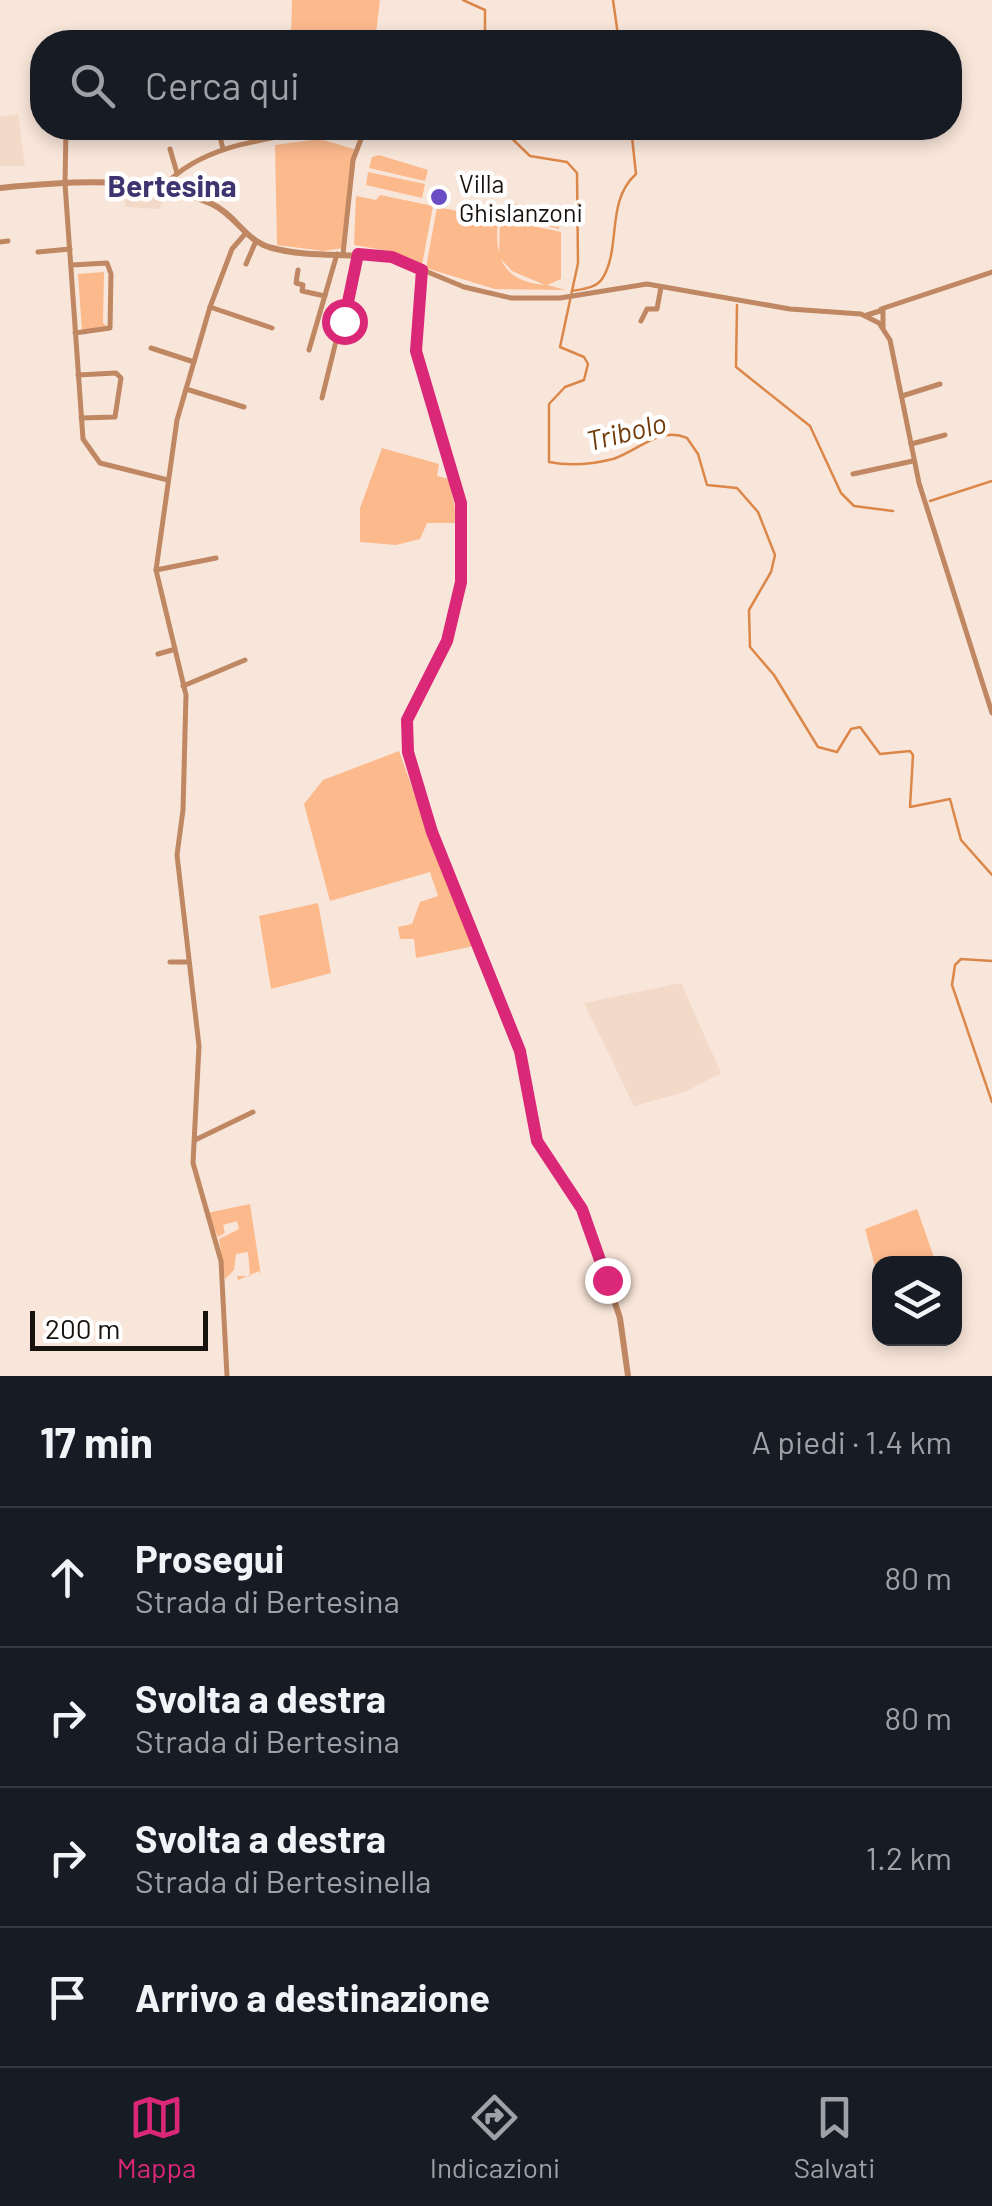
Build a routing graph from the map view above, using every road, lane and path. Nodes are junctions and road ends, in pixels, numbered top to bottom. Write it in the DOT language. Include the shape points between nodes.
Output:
graph roads {
  1 [pos="66,140"];
  2 [pos="221,140"];
  3 [pos="271,140"];
  4 [pos="363,140"];
  5 [pos="170,149"];
  6 [pos="223,149"];
  7 [pos="177,172"];
  8 [pos="65,184"];
  9 [pos="164,186"];
  10 [pos="0,188"];
  11 [pos="245,234"];
  12 [pos="256,241"];
  13 [pos="70,248"];
  14 [pos="38,252"];
  15 [pos="340,254"];
  16 [pos="358,254"];
  17 [pos="246,264"];
  18 [pos="71,265"];
  19 [pos="298,270"];
  20 [pos="422,270"];
  21 [pos="992,272"];
  22 [pos="661,286"];
  23 [pos="326,296"];
  24 [pos="210,308"];
  25 [pos="881,309"];
  26 [pos="866,316"];
  27 [pos="641,321"];
  28 [pos="272,328"];
  29 [pos="883,328"];
  30 [pos="75,333"];
  31 [pos="150,348"];
  32 [pos="309,350"];
  33 [pos="194,362"];
  34 [pos="78,375"];
  35 [pos="940,384"];
  36 [pos="186,389"];
  37 [pos="902,396"];
  38 [pos="322,398"];
  39 [pos="244,407"];
  40 [pos="81,418"];
  41 [pos="946,435"];
  42 [pos="911,444"];
  43 [pos="913,461"];
  44 [pos="853,474"];
  45 [pos="168,480"];
  46 [pos="216,558"];
  47 [pos="156,570"];
  48 [pos="172,650"];
  49 [pos="158,654"];
  50 [pos="245,660"];
  51 [pos="183,686"];
  52 [pos="992,713"];
  53 [pos="170,962"];
  54 [pos="186,962"];
  55 [pos="253,1112"];
  56 [pos="194,1140"];
  57 [pos="227,1376"];
  58 [pos="628,1376"];
  1 -- 8 [label="street"];
  2 -- 6 [label="street"];
  3 -- 6 [label="street"];
  4 -- 15 [label="street" via="353,160"];
  5 -- 7 [label="street"];
  6 -- 7 [label="street"];
  7 -- 9 [label="street"];
  8 -- 9 [label="street"];
  8 -- 10 [label="street"];
  8 -- 13 [label="street"];
  9 -- 11 [label="street" via="216,206"];
  11 -- 12 [label="street"];
  11 -- 24 [label="street" via="232,249"];
  12 -- 15 [label="street" via="293,253"];
  12 -- 17 [label="street"];
  13 -- 14 [label="street"];
  13 -- 18 [label="street"];
  15 -- 16 [label="street"];
  15 -- 23 [label="street"];
  16 -- 20 [label="street" via="392,257"];
  16 -- 38 [label="street"];
  18 -- 30 [label="street"];
  18 -- 30 [label="street" via="106,263 111,274 110,328"];
  19 -- 23 [label="street" via="302,291"];
  20 -- 22 [label="street" via="497,296"];
  20 -- 58 [label="street" via="416,351 461,503 461,582 447,641 407,720 408,752 432,832 520,1051 537,1141 587,1220 620,1318"];
  21 -- 25 [label="street"];
  22 -- 26 [label="street"];
  22 -- 27 [label="street" via="657,309 647,309"];
  23 -- 32 [label="street"];
  24 -- 28 [label="street"];
  24 -- 33 [label="street"];
  25 -- 26 [label="street"];
  25 -- 29 [label="street"];
  26 -- 29 [label="street"];
  29 -- 37 [label="street"];
  30 -- 34 [label="street"];
  31 -- 33 [label="street"];
  33 -- 36 [label="street"];
  34 -- 40 [label="street"];
  34 -- 40 [label="street" via="116,372 121,378 114,416"];
  35 -- 37 [label="street"];
  36 -- 39 [label="street"];
  36 -- 45 [label="street"];
  37 -- 42 [label="street"];
  40 -- 45 [label="street" via="83,439 100,463"];
  41 -- 42 [label="street"];
  42 -- 43 [label="street"];
  43 -- 44 [label="street"];
  43 -- 52 [label="street"];
  45 -- 47 [label="street"];
  46 -- 47 [label="street"];
  47 -- 48 [label="street"];
  48 -- 49 [label="street"];
  48 -- 51 [label="street"];
  50 -- 51 [label="street"];
  51 -- 54 [label="street" via="187,716 177,855"];
  53 -- 54 [label="street"];
  54 -- 56 [label="street" via="199,1046"];
  55 -- 56 [label="street"];
  56 -- 57 [label="street" via="194,1178 221,1261"];
}
